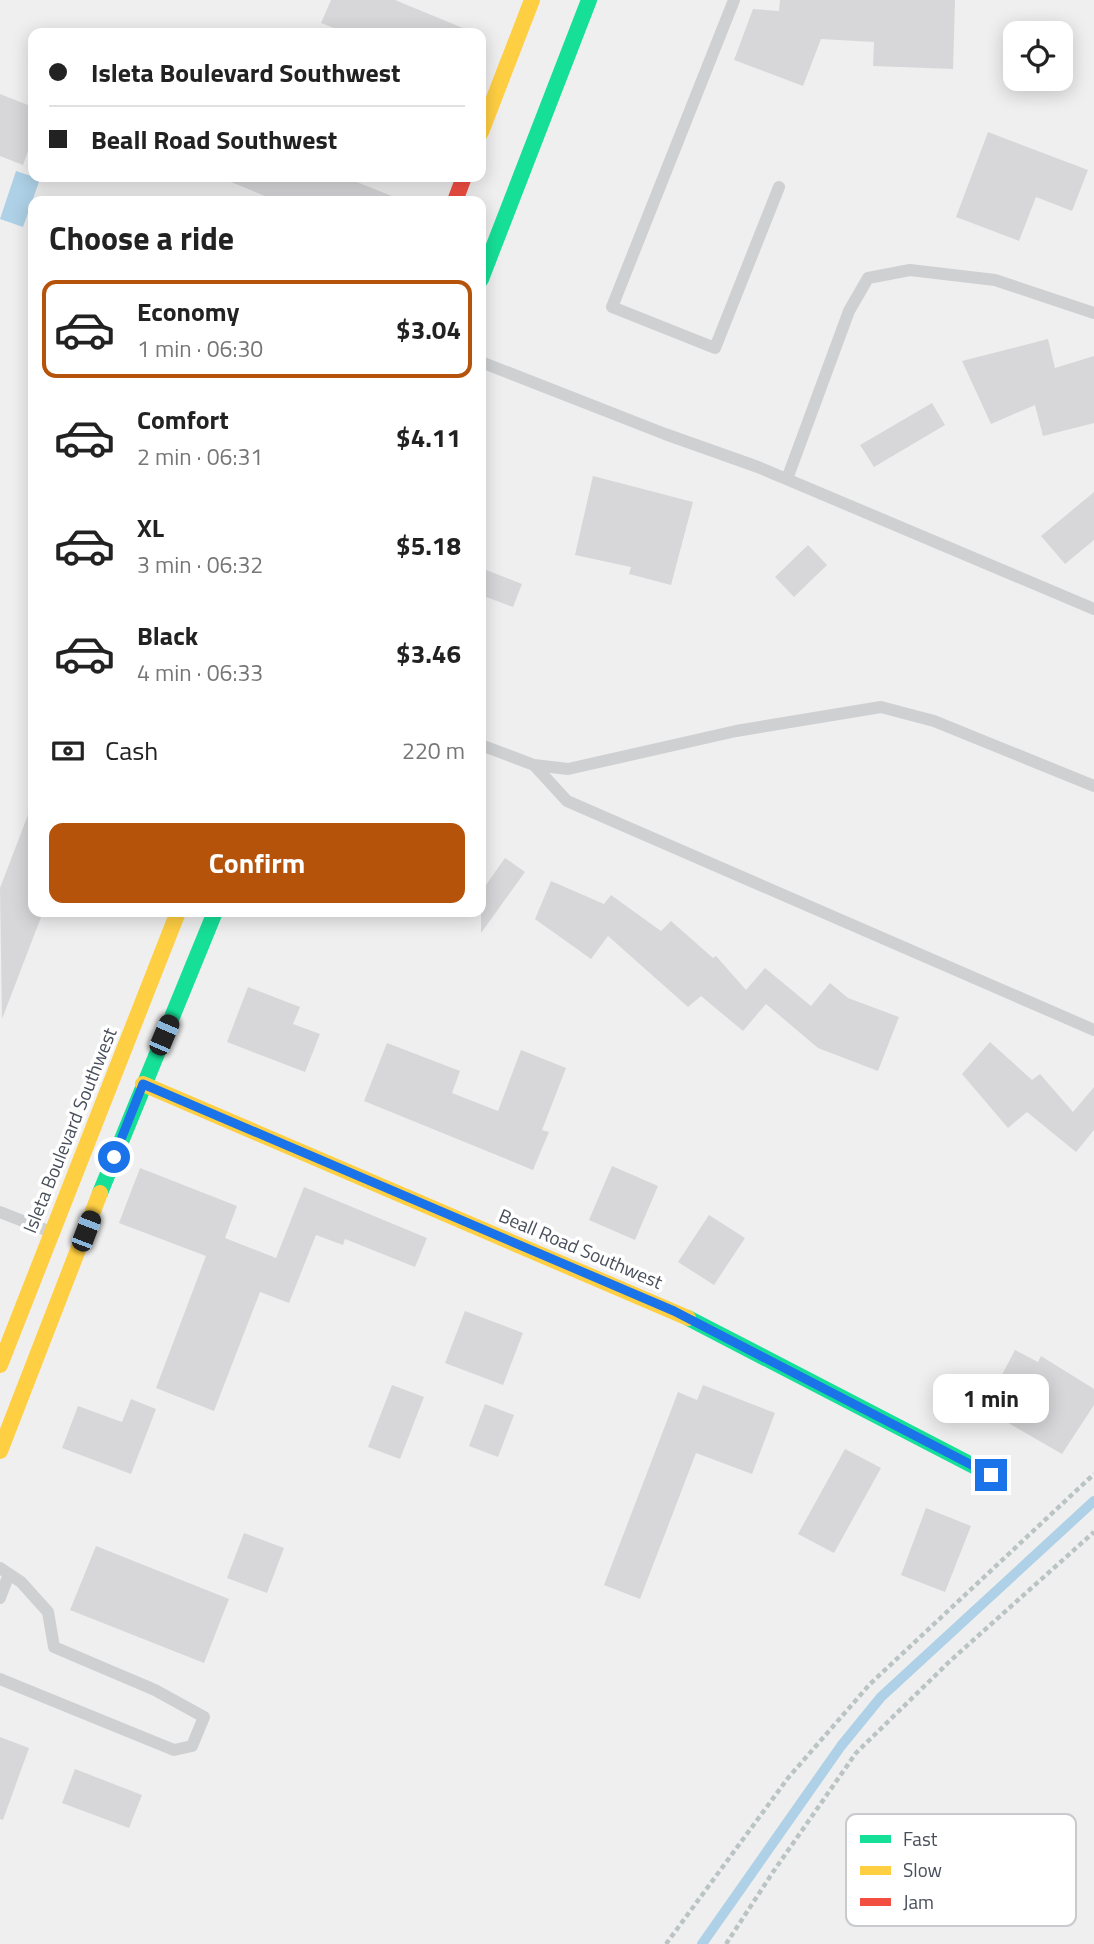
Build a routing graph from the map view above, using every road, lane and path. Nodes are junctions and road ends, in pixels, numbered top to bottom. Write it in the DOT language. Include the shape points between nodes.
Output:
graph roads {
  1 [pos="532,0"];
  2 [pos="589,0"];
  3 [pos="734,0"];
  4 [pos="486,119"];
  5 [pos="779,187"];
  6 [pos="486,266"];
  7 [pos="1094,313"];
  8 [pos="486,364"];
  9 [pos="787,479"];
  10 [pos="1094,609"];
  11 [pos="486,747"];
  12 [pos="534,765"];
  13 [pos="1094,786"];
  14 [pos="176,917"];
  15 [pos="213,917"];
  16 [pos="1094,1030"];
  17 [pos="143,1084"];
  18 [pos="0,1212"];
  19 [pos="52,1232"];
  20 [pos="0,1365"];
  21 [pos="0,1451"];
  22 [pos="1094,1474"];
  23 [pos="991,1475"];
  24 [pos="1094,1532"];
  25 [pos="5,1571"];
  26 [pos="0,1598"];
  27 [pos="0,1679"];
  28 [pos="666,1944"];
  29 [pos="726,1944"];
  1 -- 4 [label="main road"];
  2 -- 6 [label="main road"];
  3 -- 5 [label="lane" via="612,307 715,348"];
  7 -- 9 [label="lane" via="995,280 910,270 867,278 849,311"];
  8 -- 9 [label="lane"];
  9 -- 10 [label="lane"];
  11 -- 12 [label="lane"];
  12 -- 13 [label="lane" via="568,769 736,732 881,707 934,721"];
  12 -- 16 [label="lane" via="567,801"];
  14 -- 19 [label="main road, Isleta Boulevard Southwest"];
  15 -- 17 [label="main road"];
  17 -- 21 [label="main road"];
  17 -- 23 [label="main road, Beall Road Southwest" via="674,1311"];
  18 -- 19 [label="lane"];
  19 -- 20 [label="main road, Isleta Boulevard Southwest"];
  22 -- 28 [label="path" via="870,1684 788,1778"];
  24 -- 29 [label="path" via="856,1753"];
  25 -- 26 [label="lane"];
  25 -- 27 [label="lane" via="30,1590 48,1612 54,1647 156,1690 204,1717 192,1746 174,1750"];
}
